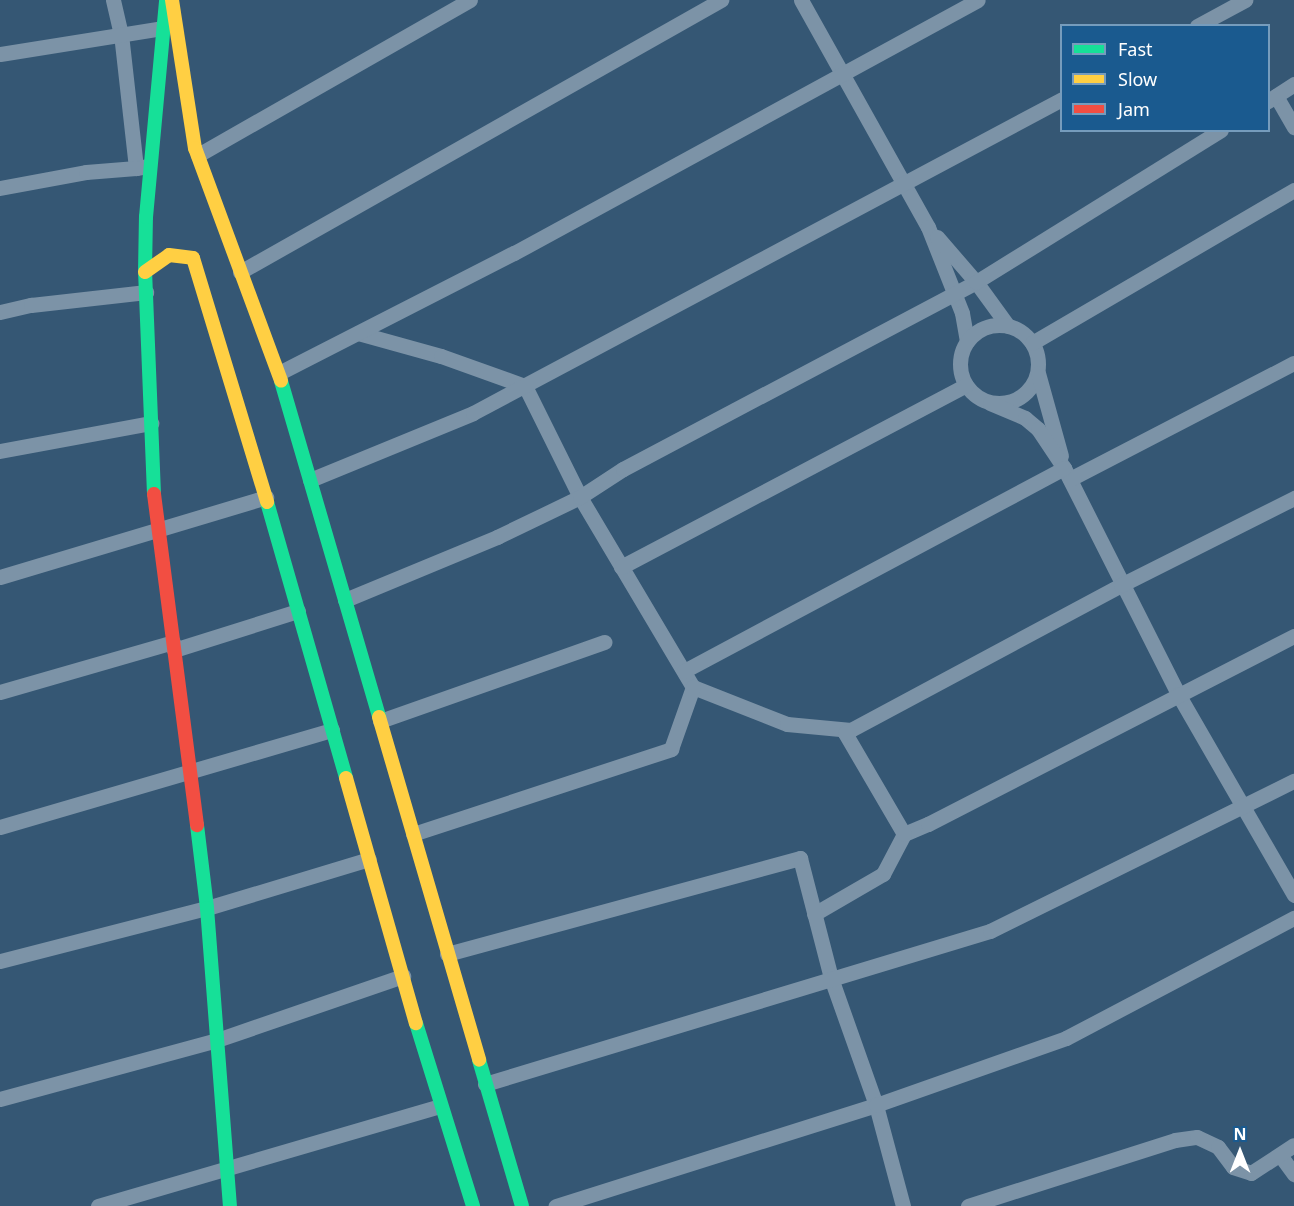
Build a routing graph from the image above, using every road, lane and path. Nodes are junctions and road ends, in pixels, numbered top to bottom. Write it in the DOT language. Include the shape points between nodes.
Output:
graph roads {
  1 [pos="113,0"];
  2 [pos="166,0"];
  3 [pos="172,0"];
  4 [pos="470,0"];
  5 [pos="721,0"];
  6 [pos="801,0"];
  7 [pos="978,0"];
  8 [pos="1245,0"];
  9 [pos="1201,24"];
  10 [pos="162,28"];
  11 [pos="121,34"];
  12 [pos="0,54"];
  13 [pos="842,74"];
  14 [pos="1294,84"];
  15 [pos="1272,98"];
  16 [pos="1060,100"];
  17 [pos="1294,127"];
  18 [pos="1218,132"];
  19 [pos="198,155"];
  20 [pos="142,167"];
  21 [pos="903,184"];
  22 [pos="0,188"];
  23 [pos="1294,190"];
  24 [pos="928,226"];
  25 [pos="145,272"];
  26 [pos="240,272"];
  27 [pos="976,282"];
  28 [pos="146,292"];
  29 [pos="954,292"];
  30 [pos="0,312"];
  31 [pos="1008,326"];
  32 [pos="358,333"];
  33 [pos="967,342"];
  34 [pos="1032,343"];
  35 [pos="1294,363"];
  36 [pos="279,373"];
  37 [pos="1038,373"];
  38 [pos="966,385"];
  39 [pos="525,386"];
  40 [pos="990,403"];
  41 [pos="151,423"];
  42 [pos="0,451"];
  43 [pos="1067,474"];
  44 [pos="310,480"];
  45 [pos="266,496"];
  46 [pos="580,496"];
  47 [pos="1294,498"];
  48 [pos="158,528"];
  49 [pos="621,567"];
  50 [pos="0,577"];
  51 [pos="1121,585"];
  52 [pos="345,600"];
  53 [pos="298,611"];
  54 [pos="1294,636"];
  55 [pos="604,642"];
  56 [pos="174,646"];
  57 [pos="684,671"];
  58 [pos="693,687"];
  59 [pos="0,692"];
  60 [pos="1178,694"];
  61 [pos="380,721"];
  62 [pos="332,730"];
  63 [pos="851,730"];
  64 [pos="190,772"];
  65 [pos="1294,781"];
  66 [pos="1243,807"];
  67 [pos="0,827"];
  68 [pos="413,834"];
  69 [pos="904,834"];
  70 [pos="369,859"];
  71 [pos="1294,895"];
  72 [pos="207,908"];
  73 [pos="814,914"];
  74 [pos="1294,918"];
  75 [pos="447,954"];
  76 [pos="0,962"];
  77 [pos="403,976"];
  78 [pos="831,978"];
  79 [pos="217,1041"];
  80 [pos="485,1084"];
  81 [pos="0,1099"];
  82 [pos="876,1105"];
  83 [pos="440,1106"];
  84 [pos="1294,1145"];
  85 [pos="1280,1155"];
  86 [pos="227,1167"];
  87 [pos="1294,1174"];
  88 [pos="98,1206"];
  89 [pos="230,1206"];
  90 [pos="473,1206"];
  91 [pos="522,1206"];
  92 [pos="556,1206"];
  93 [pos="903,1206"];
  94 [pos="968,1206"];
  1 -- 11 [label="street"];
  2 -- 10 [label="main road"];
  3 -- 19 [label="main road"];
  4 -- 19 [label="street"];
  5 -- 26 [label="street"];
  6 -- 13 [label="street"];
  7 -- 13 [label="street"];
  8 -- 9 [label="street"];
  10 -- 11 [label="street"];
  10 -- 20 [label="main road"];
  11 -- 12 [label="street"];
  11 -- 20 [label="street"];
  13 -- 21 [label="street"];
  13 -- 32 [label="street" via="514,253"];
  14 -- 15 [label="street"];
  15 -- 17 [label="street"];
  16 -- 21 [label="street"];
  18 -- 27 [label="street"];
  19 -- 26 [label="main road"];
  20 -- 22 [label="street" via="86,172"];
  20 -- 25 [label="main road"];
  21 -- 24 [label="street"];
  21 -- 39 [label="street"];
  23 -- 34 [label="street"];
  24 -- 27 [label="street"];
  24 -- 29 [label="street"];
  25 -- 28 [label="main road"];
  25 -- 45 [label="main road" via="169,255 194,258"];
  26 -- 36 [label="main road"];
  27 -- 29 [label="street"];
  27 -- 31 [label="street"];
  28 -- 30 [label="street"];
  28 -- 41 [label="main road"];
  29 -- 33 [label="street"];
  29 -- 46 [label="street" via="623,469"];
  31 -- 33 [label="street" via="985,328"];
  31 -- 34 [label="street" via="1022,332"];
  32 -- 36 [label="street"];
  32 -- 39 [label="street" via="441,356"];
  33 -- 38 [label="street" via="960,356 960,371"];
  34 -- 37 [label="street"];
  35 -- 43 [label="street"];
  36 -- 44 [label="main road"];
  37 -- 40 [label="street" via="1020,398"];
  37 -- 43 [label="street"];
  38 -- 40 [label="street"];
  38 -- 49 [label="street"];
  39 -- 44 [label="street"];
  39 -- 46 [label="street"];
  40 -- 43 [label="street" via="1025,418 1038,429"];
  41 -- 42 [label="street"];
  41 -- 48 [label="main road"];
  43 -- 51 [label="street"];
  43 -- 57 [label="street"];
  44 -- 52 [label="main road"];
  45 -- 48 [label="street"];
  45 -- 53 [label="main road"];
  46 -- 49 [label="street"];
  46 -- 52 [label="street" via="497,537"];
  47 -- 51 [label="street"];
  48 -- 50 [label="street"];
  48 -- 56 [label="main road"];
  49 -- 57 [label="street"];
  51 -- 60 [label="street"];
  51 -- 63 [label="street"];
  52 -- 61 [label="main road"];
  53 -- 56 [label="street"];
  53 -- 62 [label="main road"];
  54 -- 60 [label="street"];
  55 -- 61 [label="street"];
  56 -- 59 [label="street"];
  56 -- 64 [label="main road"];
  57 -- 58 [label="street"];
  58 -- 63 [label="street" via="787,724"];
  58 -- 68 [label="street" via="671,749"];
  60 -- 66 [label="street"];
  60 -- 69 [label="street"];
  61 -- 68 [label="main road"];
  62 -- 64 [label="street"];
  62 -- 70 [label="main road"];
  63 -- 69 [label="street" via="845,733"];
  64 -- 67 [label="street"];
  64 -- 72 [label="main road"];
  65 -- 66 [label="street"];
  66 -- 71 [label="street"];
  66 -- 78 [label="street" via="990,931"];
  68 -- 75 [label="main road"];
  69 -- 73 [label="street" via="883,874"];
  70 -- 72 [label="street"];
  70 -- 77 [label="main road"];
  72 -- 76 [label="street"];
  72 -- 79 [label="main road"];
  73 -- 75 [label="street" via="800,858"];
  73 -- 78 [label="street"];
  74 -- 82 [label="street" via="1066,1038"];
  75 -- 80 [label="main road"];
  77 -- 79 [label="street"];
  77 -- 83 [label="main road"];
  78 -- 80 [label="street"];
  78 -- 82 [label="street"];
  79 -- 81 [label="street"];
  79 -- 86 [label="main road"];
  80 -- 91 [label="main road"];
  82 -- 92 [label="street"];
  82 -- 93 [label="street"];
  83 -- 86 [label="street"];
  83 -- 90 [label="main road"];
  84 -- 85 [label="street"];
  85 -- 87 [label="street"];
  85 -- 94 [label="street" via="1251,1173 1243,1172 1233,1167 1218,1147 1197,1137 1175,1140"];
  86 -- 88 [label="street"];
  86 -- 89 [label="main road"];
}
